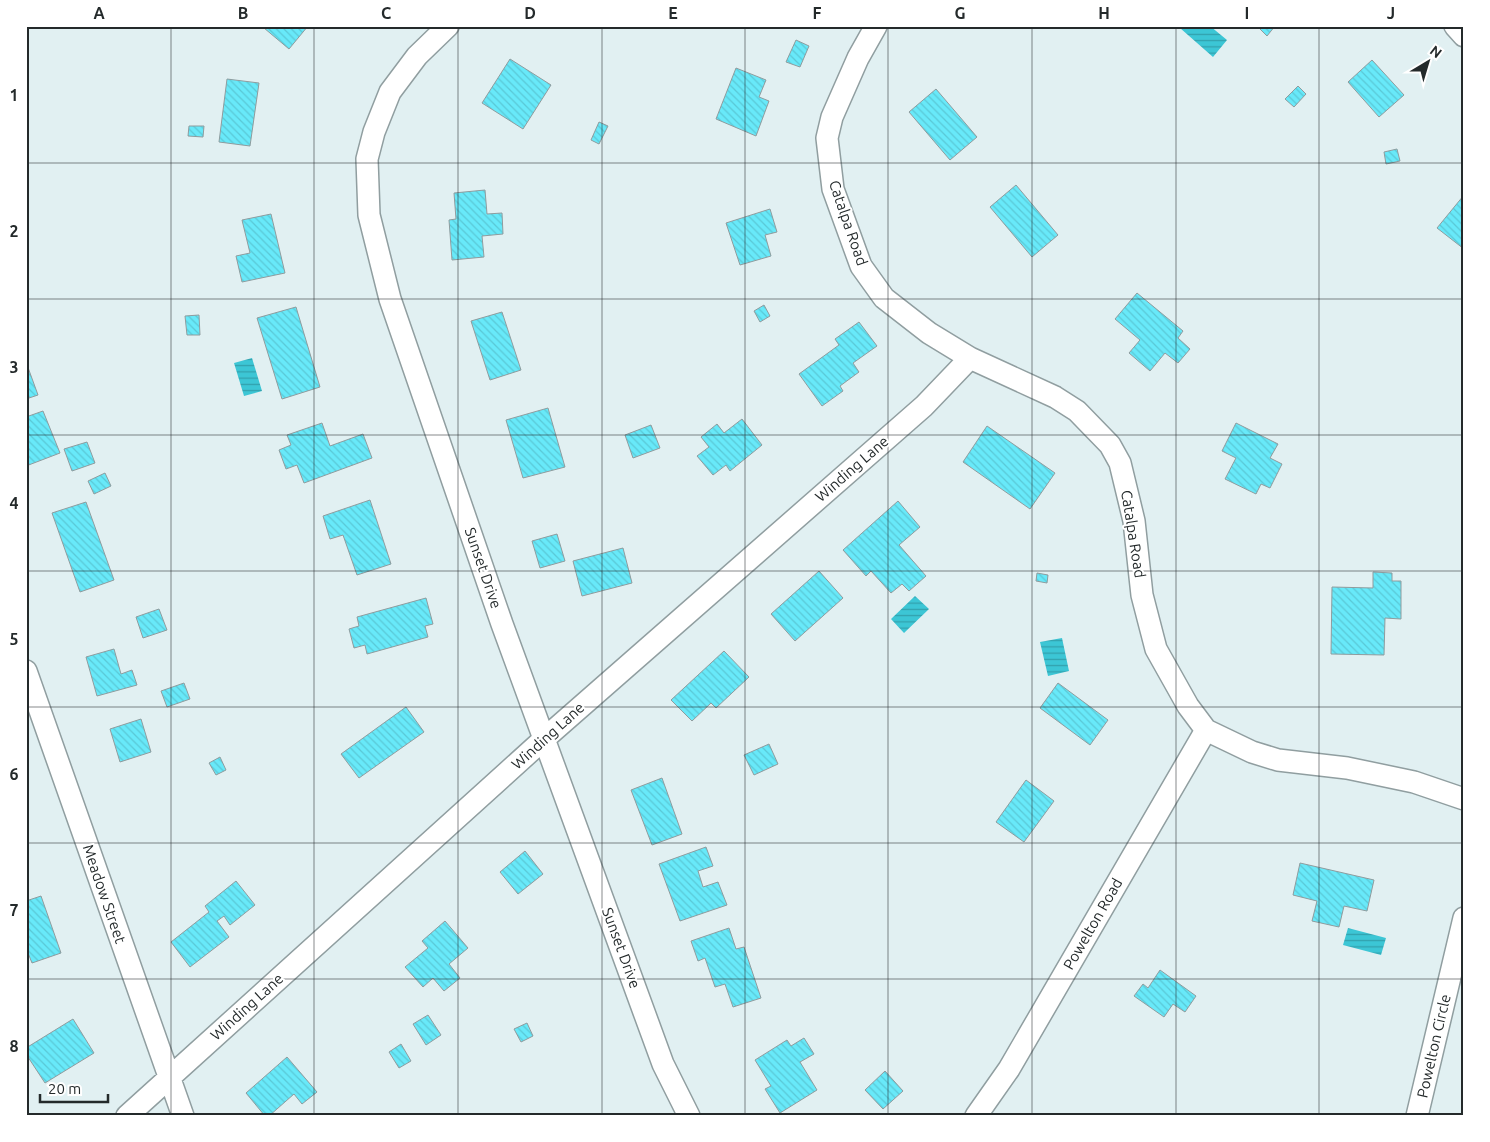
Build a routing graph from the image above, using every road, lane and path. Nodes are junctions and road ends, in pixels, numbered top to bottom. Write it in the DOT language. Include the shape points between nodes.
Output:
graph roads {
  1 [pos="448,26"];
  2 [pos="876,26"];
  3 [pos="1455,26"];
  4 [pos="1464,36"];
  5 [pos="970,358"];
  6 [pos="26,671"];
  7 [pos="1206,730"];
  8 [pos="544,739"];
  9 [pos="1464,799"];
  10 [pos="1464,918"];
  11 [pos="169,1078"];
  12 [pos="127,1116"];
  13 [pos="183,1116"];
  14 [pos="689,1116"];
  15 [pos="976,1116"];
  16 [pos="1417,1116"];
  1 -- 8 [label="street, Sunset Drive" via="417,56 390,92 367,159 369,215 390,299"];
  2 -- 5 [label="street, Catalpa Road" via="832,117 827,138 833,189 861,266 884,298 929,333"];
  3 -- 4 [label="street"];
  5 -- 7 [label="street, Catalpa Road" via="1055,397 1077,411 1110,445 1120,463 1134,521 1142,595 1156,649 1184,700"];
  5 -- 8 [label="street, Winding Lane" via="924,406"];
  6 -- 11 [label="street, Meadow Street"];
  7 -- 9 [label="street, Catalpa Road" via="1252,752 1278,760 1347,768 1414,782"];
  7 -- 15 [label="street, Powelton Road" via="1009,1069"];
  8 -- 11 [label="street, Winding Lane"];
  8 -- 14 [label="street, Sunset Drive" via="663,1064"];
  10 -- 16 [label="street, Powelton Circle"];
  11 -- 12 [label="street, Winding Lane"];
  11 -- 13 [label="street, Meadow Street"];
}
